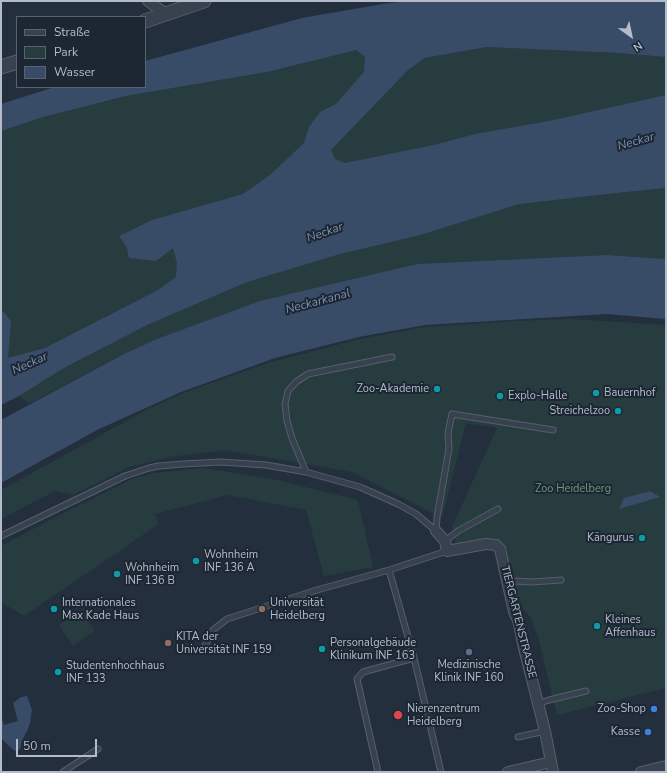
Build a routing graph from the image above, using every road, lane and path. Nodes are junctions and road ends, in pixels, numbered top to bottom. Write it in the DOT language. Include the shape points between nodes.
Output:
graph roads {
  1 [pos="148,1"];
  2 [pos="204,1"];
  3 [pos="166,14"];
  4 [pos="146,20"];
  5 [pos="16,62"];
  6 [pos="1,67"];
  7 [pos="392,356"];
  8 [pos="553,430"];
  9 [pos="306,472"];
  10 [pos="498,509"];
  11 [pos="436,531"];
  12 [pos="1,536"];
  13 [pos="446,546"];
  14 [pos="390,570"];
  15 [pos="561,580"];
  16 [pos="507,582"];
  17 [pos="205,646"];
  18 [pos="414,658"];
  19 [pos="586,691"];
  20 [pos="538,704"];
  21 [pos="545,731"];
  22 [pos="518,737"];
  23 [pos="98,749"];
  24 [pos="666,766"];
  25 [pos="552,767"];
  26 [pos="63,772"];
  27 [pos="378,772"];
  28 [pos="441,772"];
  29 [pos="508,772"];
  30 [pos="641,772"];
  1 -- 3 [label="street"];
  2 -- 3 [label="street"];
  3 -- 4 [label="street"];
  5 -- 6 [label="street"];
  7 -- 9 [label="lane" via="308,374 288,390 285,404 287,421"];
  8 -- 11 [label="lane" via="452,414"];
  9 -- 11 [label="lane" via="360,486 416,514"];
  9 -- 12 [label="lane" via="266,465 221,462 149,468 114,481"];
  10 -- 13 [label="lane" via="458,531"];
  11 -- 13 [label="street"];
  13 -- 14 [label="lane"];
  13 -- 16 [label="street, TIERGARTENSTRASSE" via="496,545 500,549"];
  14 -- 17 [label="lane" via="227,619 213,630"];
  14 -- 18 [label="lane"];
  15 -- 16 [label="lane"];
  16 -- 20 [label="street, TIERGARTENSTRASSE"];
  18 -- 27 [label="lane" via="363,672 357,679"];
  18 -- 28 [label="lane"];
  19 -- 20 [label="lane"];
  20 -- 21 [label="street, TIERGARTENSTRASSE"];
  21 -- 22 [label="lane"];
  21 -- 25 [label="street, TIERGARTENSTRASSE"];
  23 -- 26 [label="lane"];
  24 -- 30 [label="street"];
  25 -- 29 [label="street"];
}
